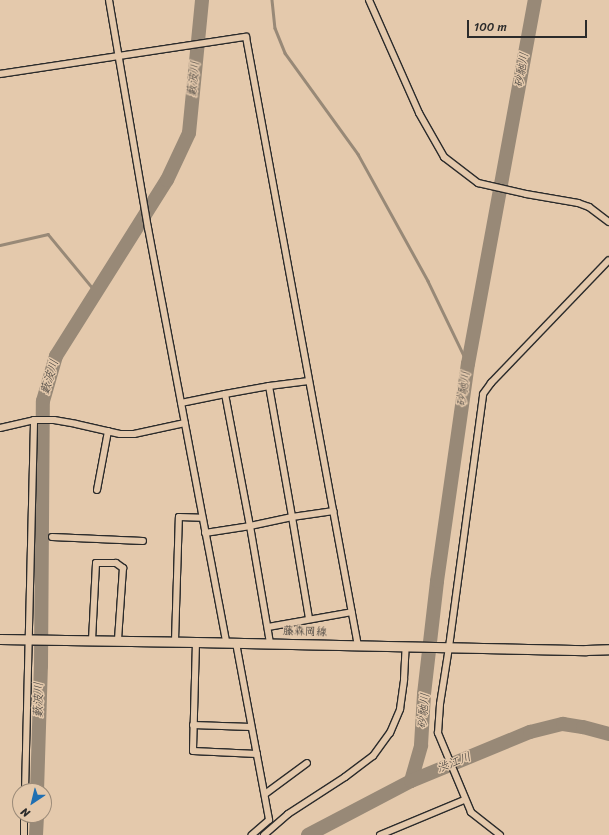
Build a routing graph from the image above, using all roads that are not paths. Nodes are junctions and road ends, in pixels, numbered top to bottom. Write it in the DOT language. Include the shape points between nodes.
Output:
graph roads {
  1 [pos="109,0"];
  2 [pos="369,0"];
  3 [pos="119,56"];
  4 [pos="0,74"];
  5 [pos="609,222"];
  6 [pos="609,260"];
  7 [pos="309,381"];
  8 [pos="269,386"];
  9 [pos="225,394"];
  10 [pos="181,403"];
  11 [pos="34,420"];
  12 [pos="185,423"];
  13 [pos="0,428"];
  14 [pos="108,432"];
  15 [pos="97,490"];
  16 [pos="334,512"];
  17 [pos="292,517"];
  18 [pos="202,518"];
  19 [pos="250,526"];
  20 [pos="205,533"];
  21 [pos="52,537"];
  22 [pos="144,541"];
  23 [pos="352,612"];
  24 [pos="309,620"];
  25 [pos="268,626"];
  26 [pos="0,639"];
  27 [pos="28,639"];
  28 [pos="92,640"];
  29 [pos="118,640"];
  30 [pos="175,641"];
  31 [pos="196,642"];
  32 [pos="226,642"];
  33 [pos="236,643"];
  34 [pos="270,643"];
  35 [pos="358,646"];
  36 [pos="406,646"];
  37 [pos="449,647"];
  38 [pos="609,649"];
  39 [pos="194,725"];
  40 [pos="251,727"];
  41 [pos="257,754"];
  42 [pos="307,763"];
  43 [pos="25,783"];
  44 [pos="265,794"];
  45 [pos="464,800"];
  46 [pos="24,823"];
  47 [pos="24,835"];
  48 [pos="252,835"];
  49 [pos="264,835"];
  50 [pos="380,835"];
  51 [pos="498,835"];
  1 -- 3 [label="street"];
  2 -- 5 [label="street" via="420,114 444,157 478,183 578,203"];
  3 -- 4 [label="street"];
  3 -- 7 [label="street" via="246,38"];
  3 -- 10 [label="street" via="144,208"];
  6 -- 37 [label="street" via="483,394"];
  7 -- 8 [label="street"];
  7 -- 16 [label="street"];
  8 -- 9 [label="street"];
  8 -- 17 [label="street"];
  9 -- 10 [label="street"];
  9 -- 19 [label="street"];
  10 -- 12 [label="street"];
  11 -- 13 [label="street"];
  11 -- 14 [label="street" via="54,420"];
  11 -- 27 [label="street"];
  12 -- 14 [label="street" via="134,434"];
  12 -- 18 [label="street"];
  14 -- 15 [label="street"];
  16 -- 17 [label="street"];
  16 -- 23 [label="street"];
  17 -- 19 [label="street"];
  17 -- 24 [label="street"];
  18 -- 20 [label="street"];
  18 -- 30 [label="street" via="179,517"];
  19 -- 20 [label="street"];
  19 -- 25 [label="street"];
  20 -- 32 [label="street"];
  21 -- 22 [label="street"];
  23 -- 24 [label="street"];
  23 -- 35 [label="street"];
  24 -- 25 [label="street"];
  25 -- 34 [label="street"];
  26 -- 27 [label="main road, 藤森岡線"];
  27 -- 28 [label="main road, 藤森岡線"];
  27 -- 43 [label="street"];
  28 -- 29 [label="main road, 藤森岡線"];
  28 -- 29 [label="street" via="96,563 116,563 123,568"];
  29 -- 30 [label="main road, 藤森岡線"];
  30 -- 31 [label="main road, 藤森岡線"];
  31 -- 32 [label="main road, 藤森岡線"];
  31 -- 39 [label="street"];
  32 -- 33 [label="main road, 藤森岡線"];
  33 -- 34 [label="main road, 藤森岡線"];
  33 -- 40 [label="street"];
  34 -- 35 [label="main road, 藤森岡線"];
  35 -- 36 [label="main road, 藤森岡線"];
  36 -- 37 [label="main road, 藤森岡線"];
  36 -- 49 [label="street" via="400,709 390,733 373,756 288,814"];
  37 -- 38 [label="main road, 藤森岡線"];
  37 -- 45 [label="street" via="438,734"];
  39 -- 40 [label="street"];
  39 -- 41 [label="street" via="193,751"];
  40 -- 41 [label="street"];
  41 -- 44 [label="street"];
  42 -- 44 [label="street"];
  44 -- 48 [label="street" via="269,820"];
  45 -- 50 [label="street"];
  45 -- 51 [label="street" via="471,812"];
  46 -- 47 [label="street"];
}
